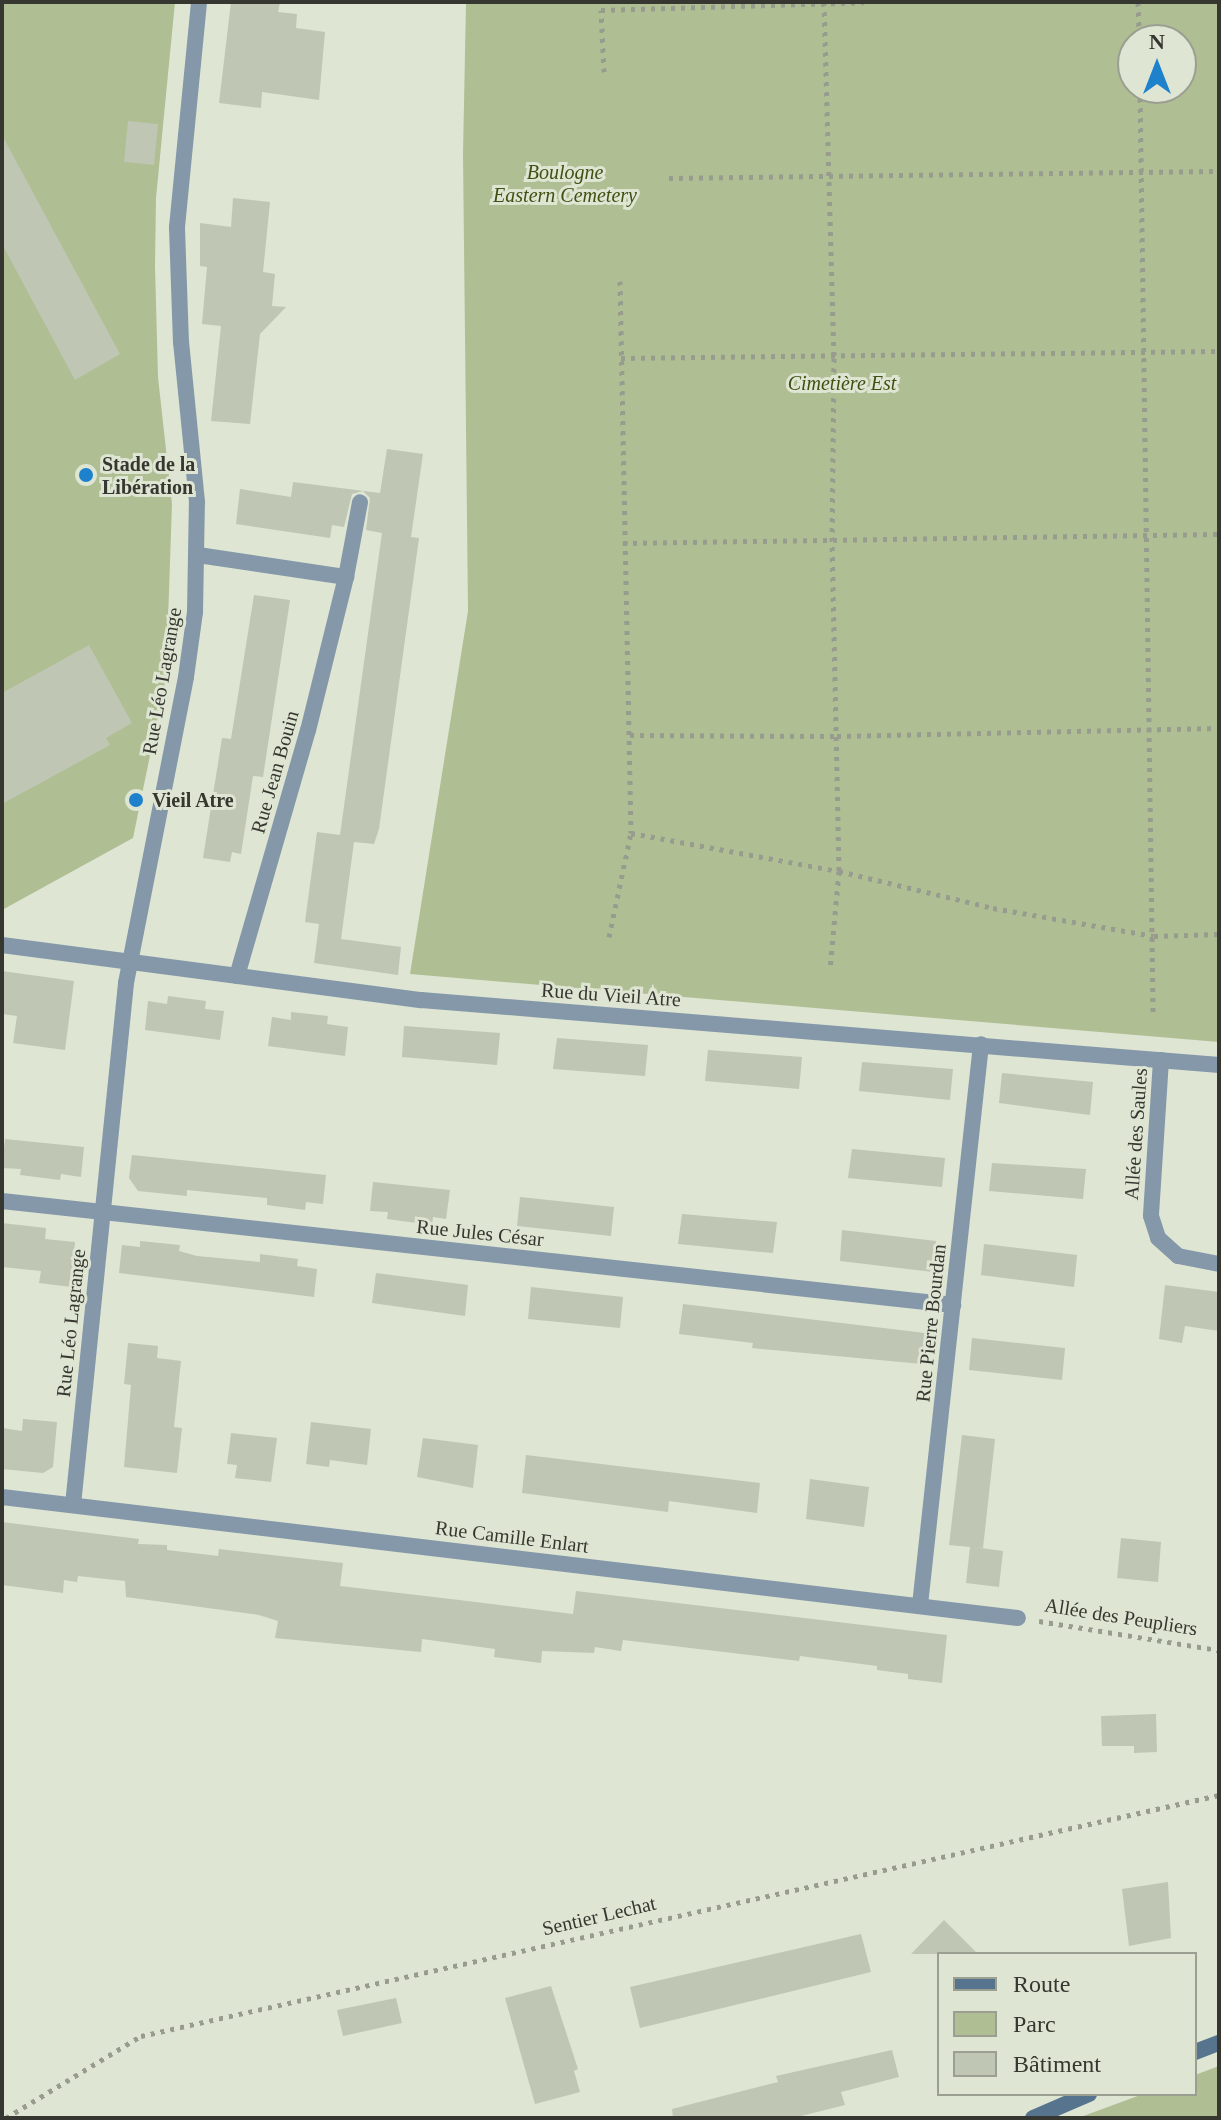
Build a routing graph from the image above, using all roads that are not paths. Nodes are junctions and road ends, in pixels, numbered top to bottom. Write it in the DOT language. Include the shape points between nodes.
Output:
graph roads {
  1 [pos="199,2"];
  2 [pos="360,502"];
  3 [pos="198,555"];
  4 [pos="346,577"];
  5 [pos="2,945"];
  6 [pos="129,962"];
  7 [pos="237,976"];
  8 [pos="981,1044"];
  9 [pos="1161,1060"];
  10 [pos="1219,1065"];
  11 [pos="2,1201"];
  12 [pos="102,1212"];
  13 [pos="1219,1264"];
  14 [pos="953,1305"];
  15 [pos="2,1497"];
  16 [pos="73,1505"];
  17 [pos="920,1605"];
  18 [pos="1018,1618"];
  19 [pos="1219,2043"];
  20 [pos="1197,2051"];
  21 [pos="1084,2096"];
  22 [pos="1033,2118"];
  1 -- 3 [label="street, Rue Léo Lagrange" via="177,227"];
  2 -- 4 [label="street, Rue Jean Bouin"];
  3 -- 4 [label="street"];
  3 -- 6 [label="street, Rue Léo Lagrange" via="190,654"];
  4 -- 7 [label="street, Rue Jean Bouin"];
  5 -- 6 [label="street, Rue du Vieil Atre"];
  6 -- 7 [label="street, Rue du Vieil Atre"];
  6 -- 12 [label="street, Rue Léo Lagrange"];
  7 -- 8 [label="street, Rue du Vieil Atre" via="421,1000"];
  8 -- 9 [label="street, Rue du Vieil Atre"];
  8 -- 14 [label="street, Rue Pierre Bourdan"];
  9 -- 10 [label="street, Rue du Vieil Atre"];
  9 -- 13 [label="street, Allée des Saules" via="1151,1216 1158,1238 1178,1256"];
  11 -- 12 [label="street, Rue Jules César"];
  12 -- 14 [label="street, Rue Jules César"];
  12 -- 16 [label="street, Rue Léo Lagrange"];
  14 -- 17 [label="street, Rue Pierre Bourdan"];
  15 -- 16 [label="street, Rue Camille Enlart"];
  16 -- 17 [label="street, Rue Camille Enlart"];
  17 -- 18 [label="street, Rue Camille Enlart"];
  19 -- 20 [label="street"];
  21 -- 22 [label="street"];
}
